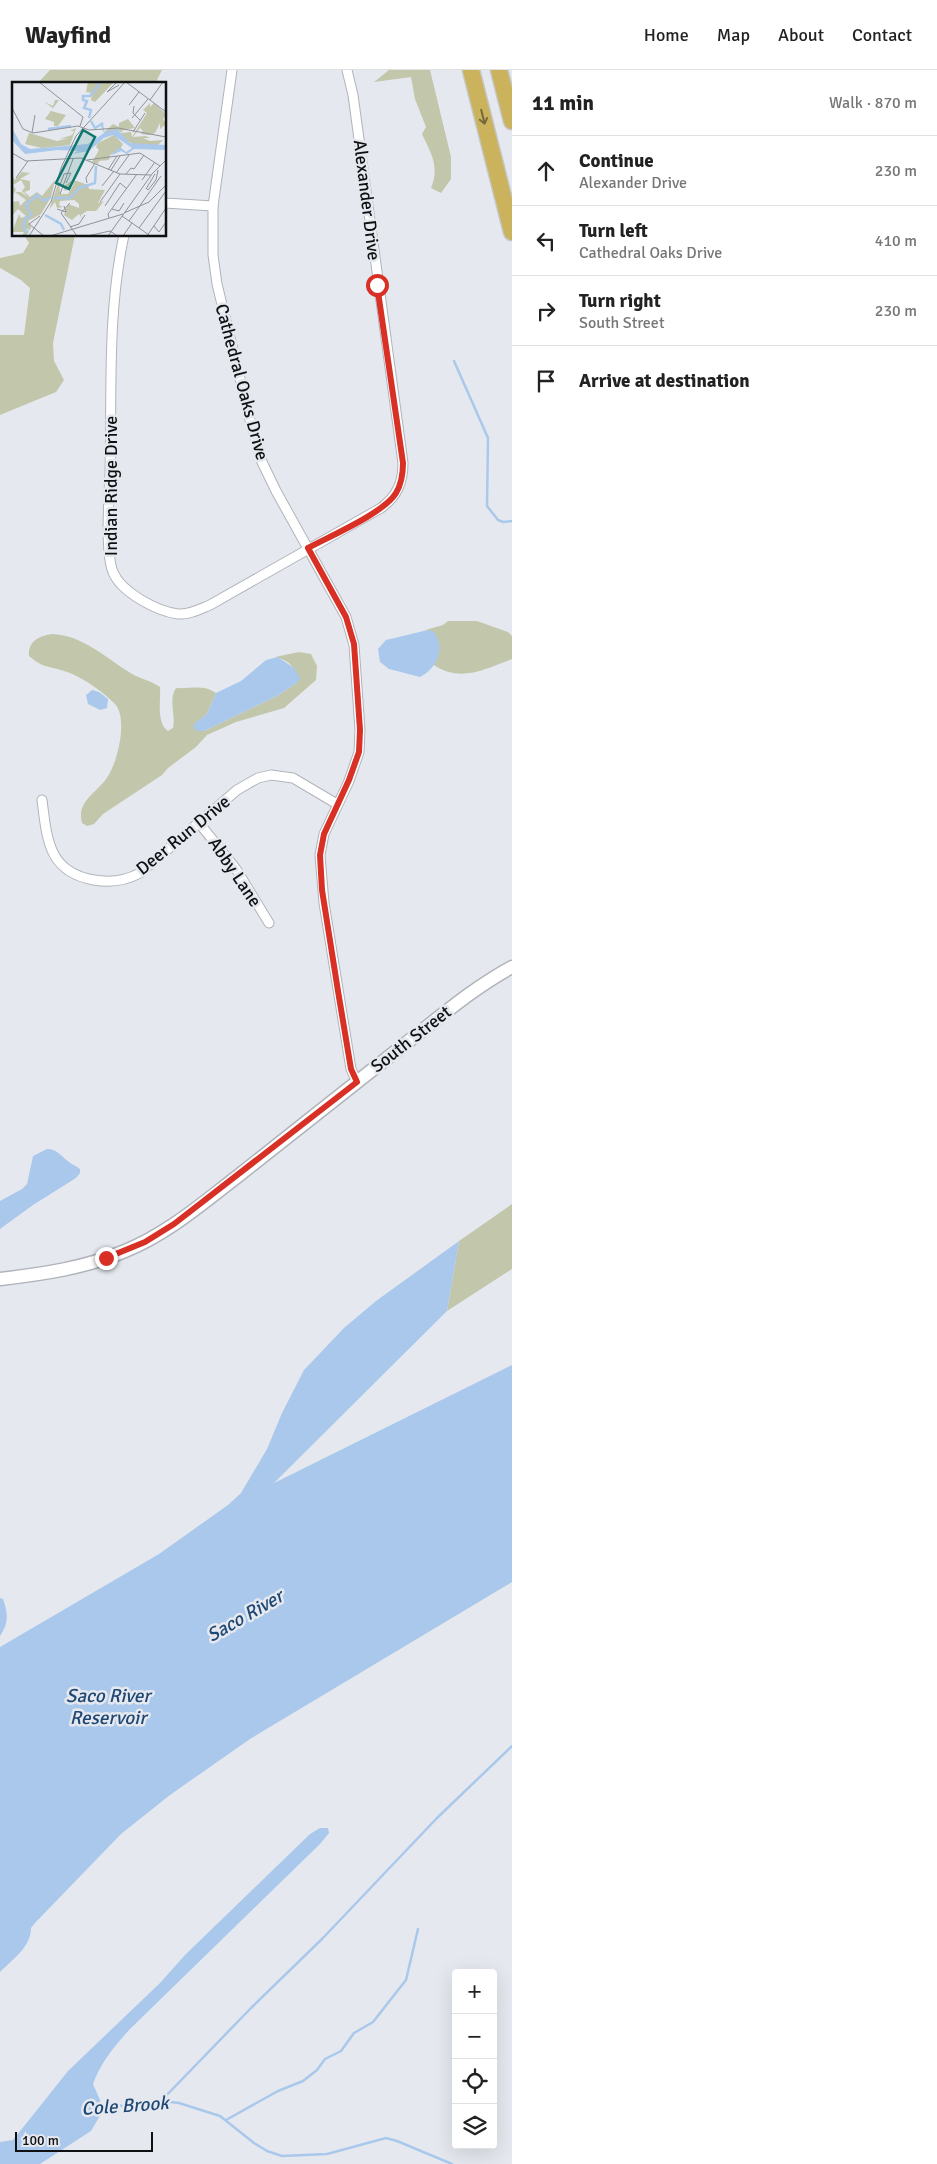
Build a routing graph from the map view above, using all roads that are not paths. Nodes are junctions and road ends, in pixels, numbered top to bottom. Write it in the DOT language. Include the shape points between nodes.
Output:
graph roads {
  1 [pos="232,70"];
  2 [pos="347,70"];
  3 [pos="471,70"];
  4 [pos="499,70"];
  5 [pos="512,121"];
  6 [pos="166,203"];
  7 [pos="213,206"];
  8 [pos="512,232"];
  9 [pos="124,236"];
  10 [pos="308,548"];
  11 [pos="42,800"];
  12 [pos="337,804"];
  13 [pos="199,823"];
  14 [pos="268,923"];
  15 [pos="512,967"];
  16 [pos="357,1082"];
  17 [pos="0,1279"];
  1 -- 7 [label="street, Cathedral Oaks Drive"];
  2 -- 10 [label="street, Alexander Drive" via="353,95 403,473 398,490 384,505"];
  3 -- 8 [label="highway, one-way"];
  4 -- 5 [label="highway"];
  6 -- 7 [label="street"];
  7 -- 10 [label="street, Cathedral Oaks Drive" via="213,255 217,284 251,424 267,472"];
  9 -- 10 [label="street, Indian Ridge Drive" via="112,316 109,556 114,575 124,588 142,600 172,612 188,613 210,605"];
  10 -- 12 [label="street, Cathedral Oaks Drive" via="346,617 354,644 359,752"];
  11 -- 13 [label="street, Deer Run Drive" via="54,856 68,871 97,880 122,880 140,873"];
  12 -- 13 [label="street, Deer Run Drive" via="293,778 264,776 246,784"];
  12 -- 16 [label="street, Cathedral Oaks Drive" via="322,840 321,873 351,1069"];
  13 -- 14 [label="street, Abby Lane" via="236,869"];
  15 -- 16 [label="street, South Street" via="459,1002"];
  16 -- 17 [label="street, South Street" via="194,1210 145,1242 84,1265"];
}
